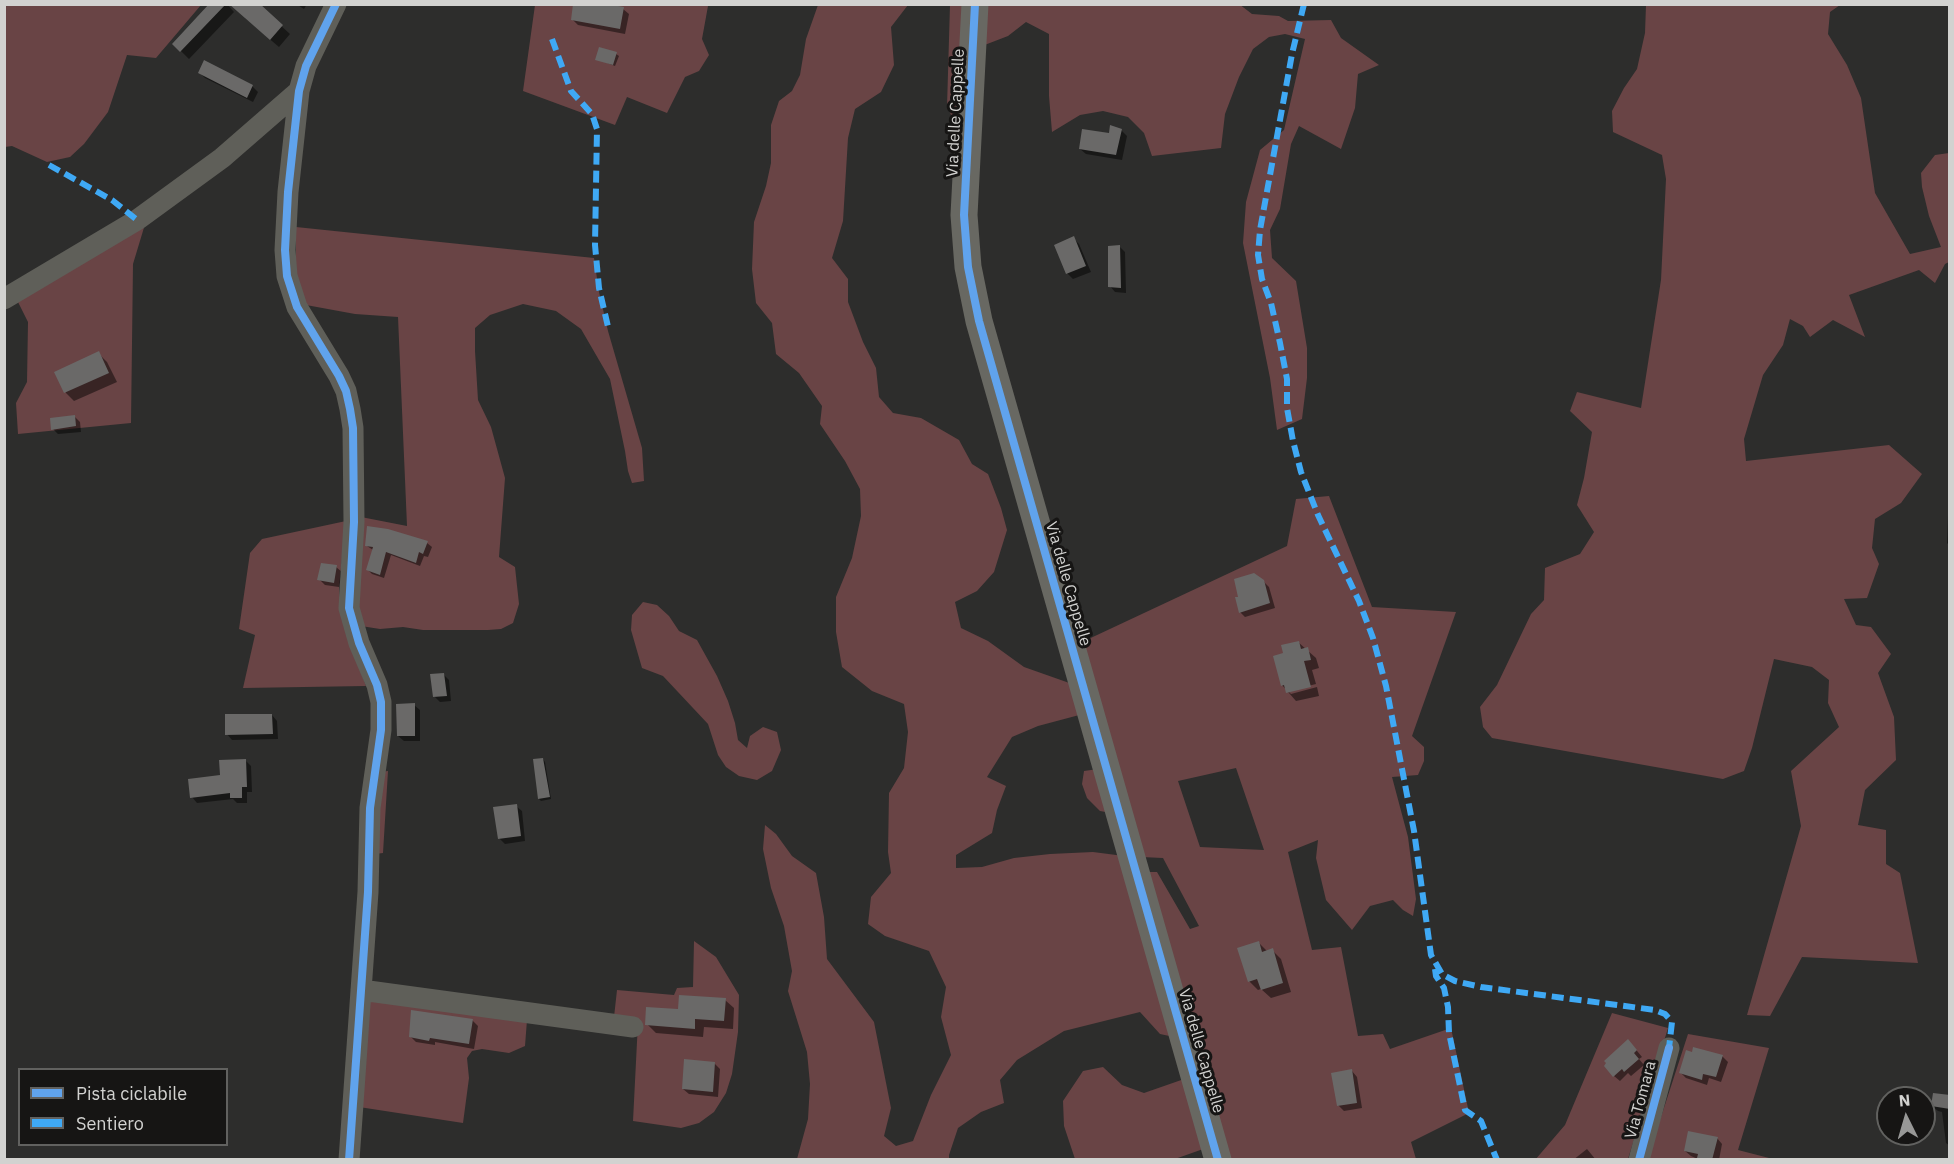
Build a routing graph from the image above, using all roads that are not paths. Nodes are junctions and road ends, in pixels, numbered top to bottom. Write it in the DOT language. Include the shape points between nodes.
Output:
graph roads {
  1 [pos="336,4"];
  2 [pos="975,4"];
  3 [pos="299,91"];
  4 [pos="4,299"];
  5 [pos="361,990"];
  6 [pos="633,1027"];
  7 [pos="1669,1048"];
  8 [pos="349,1160"];
  9 [pos="1218,1160"];
  10 [pos="1638,1160"];
  1 -- 3 [label="street" via="306,66"];
  2 -- 9 [label="main road, Via delle Cappelle" via="964,215 968,267 979,321"];
  3 -- 4 [label="street" via="222,158 137,220"];
  3 -- 5 [label="street" via="286,222 287,276 297,307 339,376 351,409 354,522 349,608 381,702 370,808"];
  5 -- 6 [label="street"];
  5 -- 8 [label="street"];
  7 -- 10 [label="street, Via Tomara"];
}
